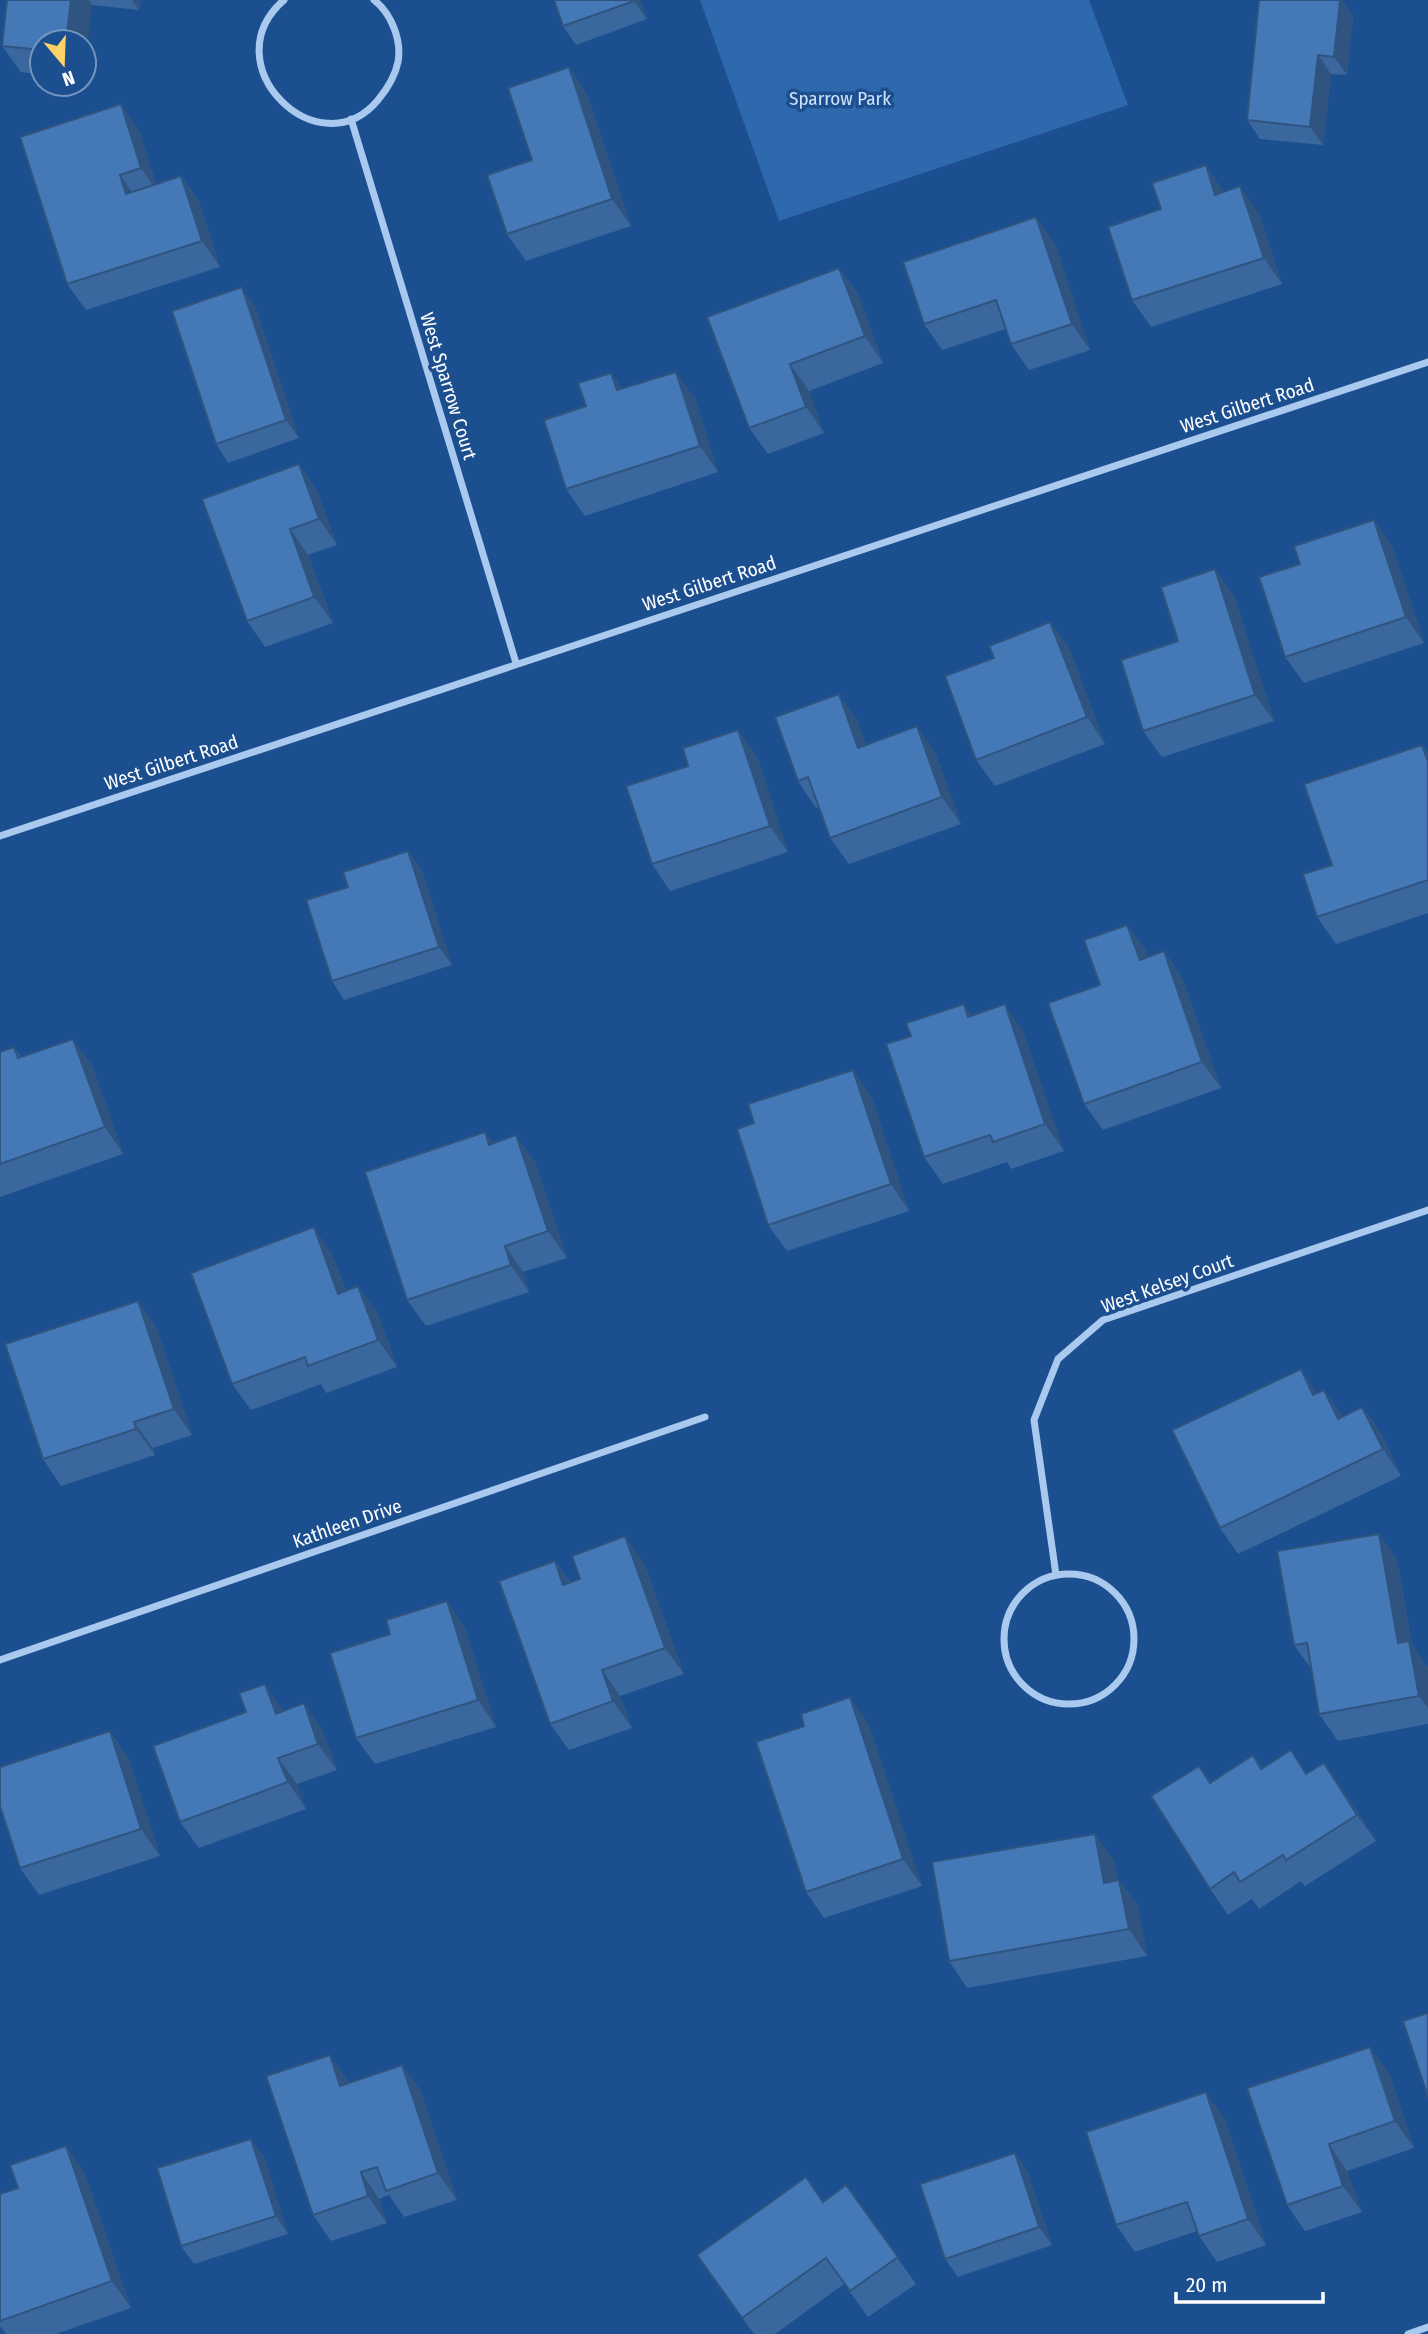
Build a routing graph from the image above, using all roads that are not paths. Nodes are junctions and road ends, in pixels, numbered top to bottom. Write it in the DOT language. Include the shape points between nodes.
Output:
graph roads {
  1 [pos="284,0"];
  2 [pos="374,0"];
  3 [pos="351,119"];
  4 [pos="1428,362"];
  5 [pos="516,663"];
  6 [pos="0,835"];
  7 [pos="1428,1210"];
  8 [pos="705,1417"];
  9 [pos="1056,1575"];
  10 [pos="0,1660"];
  11 [pos="1428,2328"];
  12 [pos="1408,2334"];
  1 -- 3 [label="street" via="268,19 260,42 261,66 272,93 289,110 311,120"];
  2 -- 3 [label="street" via="391,20 399,61 391,84 377,101"];
  3 -- 5 [label="street, West Sparrow Court"];
  4 -- 5 [label="street, West Gilbert Road"];
  5 -- 6 [label="street, West Gilbert Road"];
  7 -- 9 [label="street, West Kelsey Court" via="1103,1320 1058,1359 1034,1420"];
  8 -- 10 [label="street, Kathleen Drive"];
  9 -- 9 [label="street" via="1032,1585 1014,1603 1004,1627 1004,1653 1014,1676 1033,1694 1057,1704 1082,1704 1106,1694 1124,1676 1134,1653 1134,1626 1124,1602 1106,1584 1082,1574"];
  11 -- 12 [label="street"];
}
